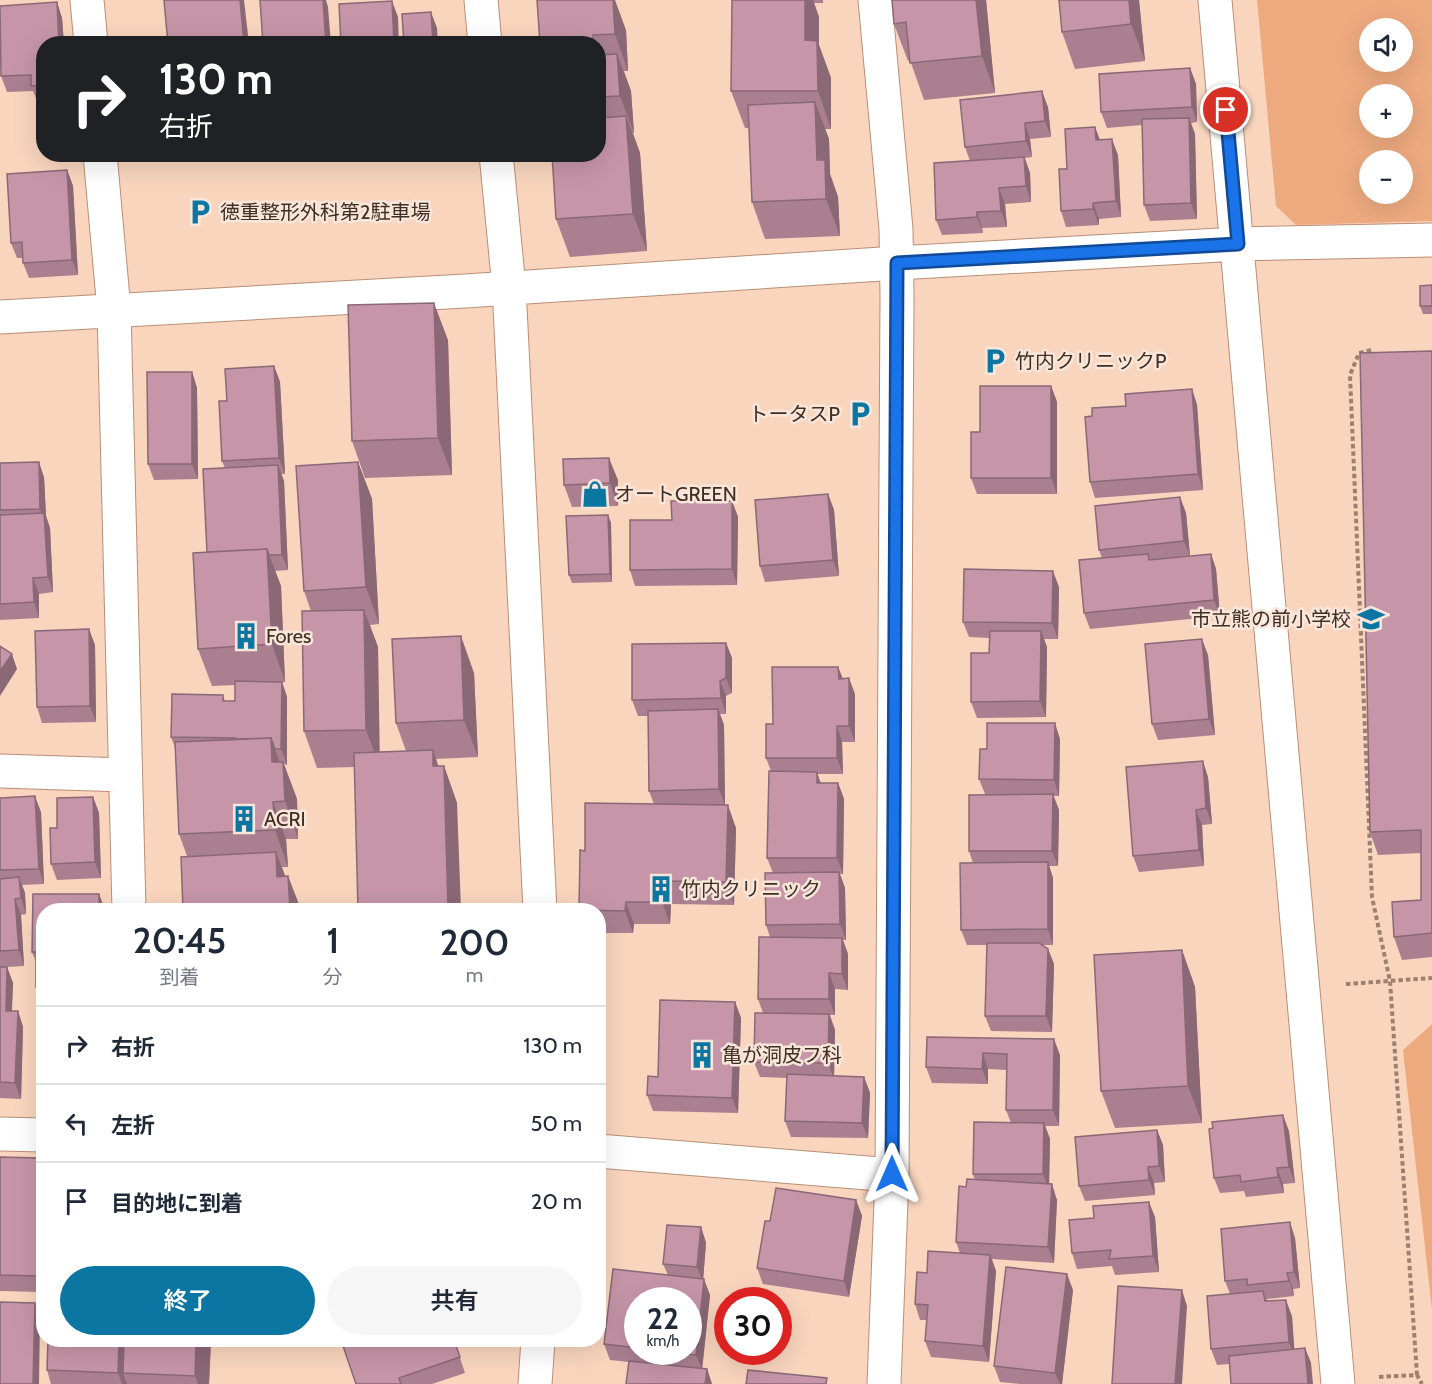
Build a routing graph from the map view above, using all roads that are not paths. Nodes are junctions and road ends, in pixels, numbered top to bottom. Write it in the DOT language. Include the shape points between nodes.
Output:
graph roads {
  1 [pos="87,0"];
  2 [pos="481,0"];
  3 [pos="875,0"];
  4 [pos="1215,0"];
  5 [pos="90,36"];
  6 [pos="484,36"];
  7 [pos="101,162"];
  8 [pos="497,162"];
  9 [pos="1432,240"];
  10 [pos="1238,244"];
  11 [pos="897,263"];
  12 [pos="509,287"];
  13 [pos="114,310"];
  14 [pos="0,317"];
  15 [pos="0,771"];
  16 [pos="125,775"];
  17 [pos="129,903"];
  18 [pos="540,903"];
  19 [pos="0,1134"];
  20 [pos="36,1135"];
  21 [pos="606,1152"];
  22 [pos="892,1174"];
  23 [pos="538,1347"];
  24 [pos="535,1384"];
  25 [pos="884,1384"];
  26 [pos="1338,1384"];
  1 -- 5 [label="street"];
  2 -- 6 [label="street"];
  3 -- 11 [label="street"];
  4 -- 10 [label="street"];
  7 -- 13 [label="street"];
  8 -- 12 [label="street"];
  9 -- 10 [label="street"];
  10 -- 11 [label="street"];
  10 -- 26 [label="street"];
  11 -- 12 [label="street"];
  11 -- 22 [label="street"];
  12 -- 13 [label="street"];
  12 -- 18 [label="street"];
  13 -- 14 [label="street"];
  13 -- 16 [label="street"];
  15 -- 16 [label="street"];
  16 -- 17 [label="street"];
  19 -- 20 [label="street"];
  21 -- 22 [label="street"];
  22 -- 25 [label="street"];
  23 -- 24 [label="street"];
}
